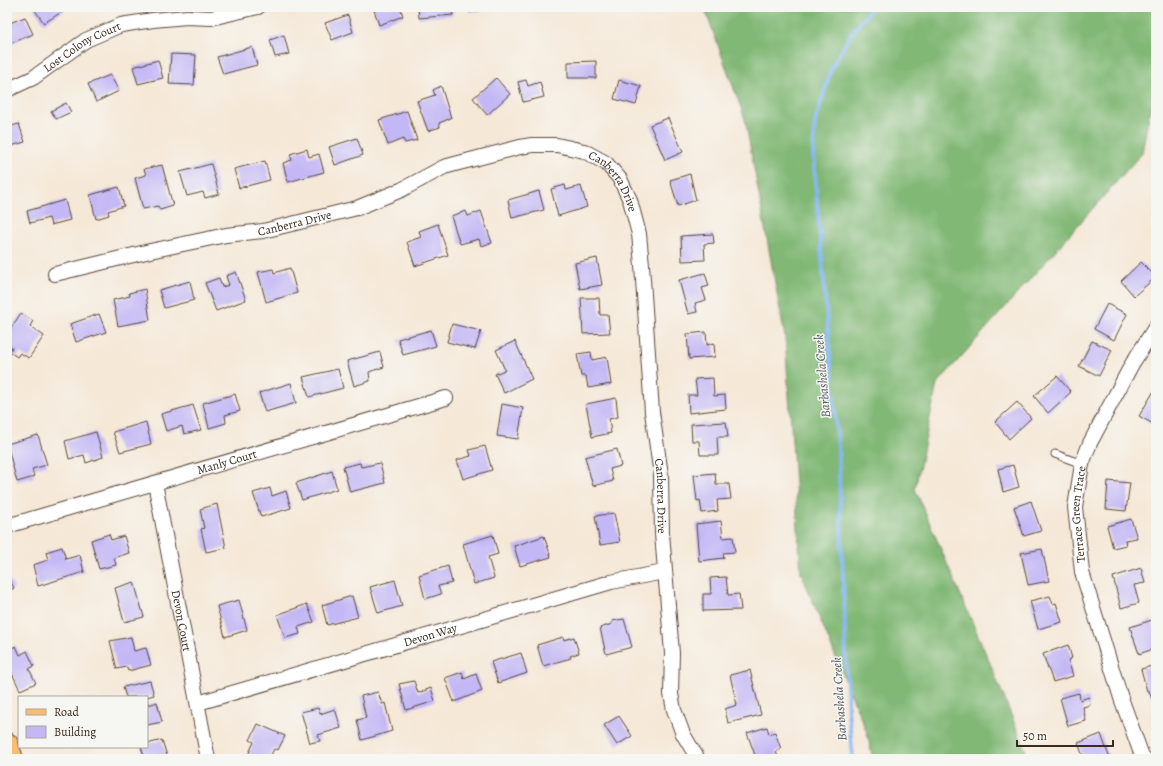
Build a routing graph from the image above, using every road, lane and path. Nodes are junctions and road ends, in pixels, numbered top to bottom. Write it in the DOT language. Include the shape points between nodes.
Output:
graph roads {
  1 [pos="258,7"];
  2 [pos="7,90"];
  3 [pos="55,274"];
  4 [pos="1156,326"];
  5 [pos="446,398"];
  6 [pos="1055,454"];
  7 [pos="1082,464"];
  8 [pos="155,483"];
  9 [pos="7,526"];
  10 [pos="664,572"];
  11 [pos="198,703"];
  12 [pos="7,744"];
  13 [pos="12,759"];
  14 [pos="208,759"];
  15 [pos="698,759"];
  16 [pos="1145,759"];
  1 -- 2 [label="street, Lost Colony Court" via="211,18 186,17 120,25 86,40 33,78"];
  3 -- 10 [label="street, Canberra Drive" via="150,251 226,235 263,231 358,208 455,164 520,147 557,145 584,151 606,163 620,179 630,200 639,234 652,412 661,475"];
  4 -- 7 [label="street, Terrace Green Trace" via="1132,364 1090,443"];
  5 -- 8 [label="street, Manly Court"];
  6 -- 7 [label="lane"];
  7 -- 16 [label="street, Terrace Green Trace" via="1074,506 1082,572 1121,698"];
  8 -- 9 [label="street, Manly Court"];
  8 -- 11 [label="street, Devon Court"];
  10 -- 11 [label="street, Devon Way" via="611,582"];
  10 -- 15 [label="street, Canberra Drive" via="672,653 671,694 683,734"];
  11 -- 14 [label="street, Devon Court"];
  12 -- 13 [label="main road"];
}
